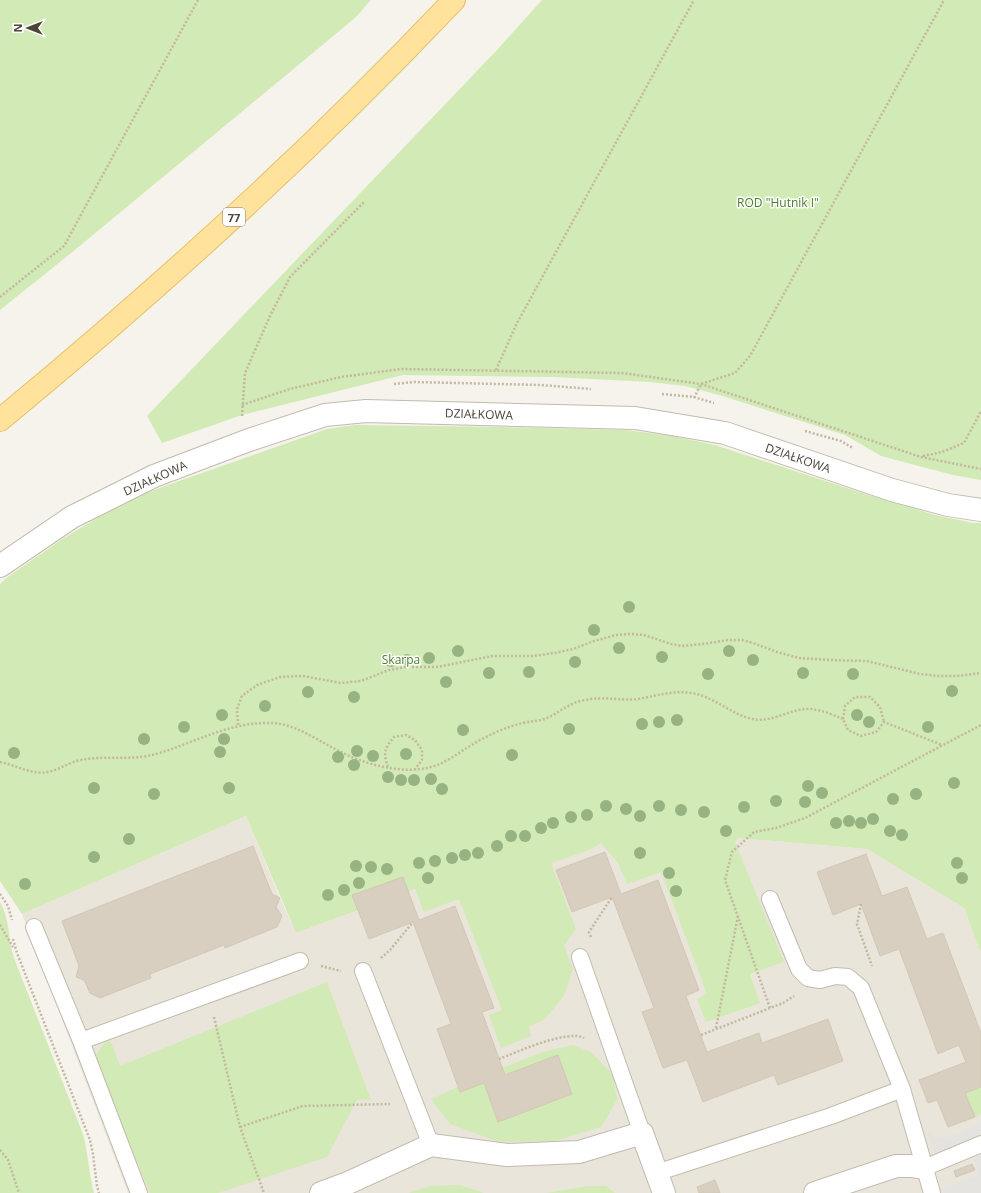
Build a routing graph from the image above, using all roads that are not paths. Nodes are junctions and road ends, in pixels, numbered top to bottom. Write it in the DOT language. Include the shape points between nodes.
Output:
graph roads {
  1 [pos="454,0"];
  2 [pos="0,420"];
  3 [pos="981,510"];
  4 [pos="0,566"];
  5 [pos="770,899"];
  6 [pos="34,926"];
  7 [pos="580,957"];
  8 [pos="300,961"];
  9 [pos="363,971"];
  10 [pos="81,1041"];
  11 [pos="902,1089"];
  12 [pos="642,1132"];
  13 [pos="981,1144"];
  14 [pos="430,1145"];
  15 [pos="924,1168"];
  16 [pos="656,1173"];
  17 [pos="139,1193"];
  18 [pos="321,1193"];
  19 [pos="664,1193"];
  20 [pos="815,1193"];
  21 [pos="932,1193"];
  1 -- 2 [label="main road, 77" via="370,86 213,236"];
  3 -- 4 [label="street, DZIAŁKOWA" via="948,505 892,490 725,433 635,418 366,411 325,415 248,440 154,476 72,517"];
  5 -- 11 [label="lane" via="799,969 808,978 820,980 835,976 848,977 860,988"];
  6 -- 10 [label="lane"];
  7 -- 12 [label="lane"];
  8 -- 10 [label="lane"];
  9 -- 14 [label="lane"];
  10 -- 17 [label="lane"];
  11 -- 15 [label="lane"];
  11 -- 16 [label="lane" via="831,1116"];
  12 -- 14 [label="street" via="579,1152 507,1155"];
  12 -- 16 [label="street"];
  13 -- 15 [label="lane"];
  14 -- 18 [label="street"];
  15 -- 20 [label="street" via="896,1166"];
  15 -- 21 [label="lane"];
  16 -- 19 [label="street"];
}
